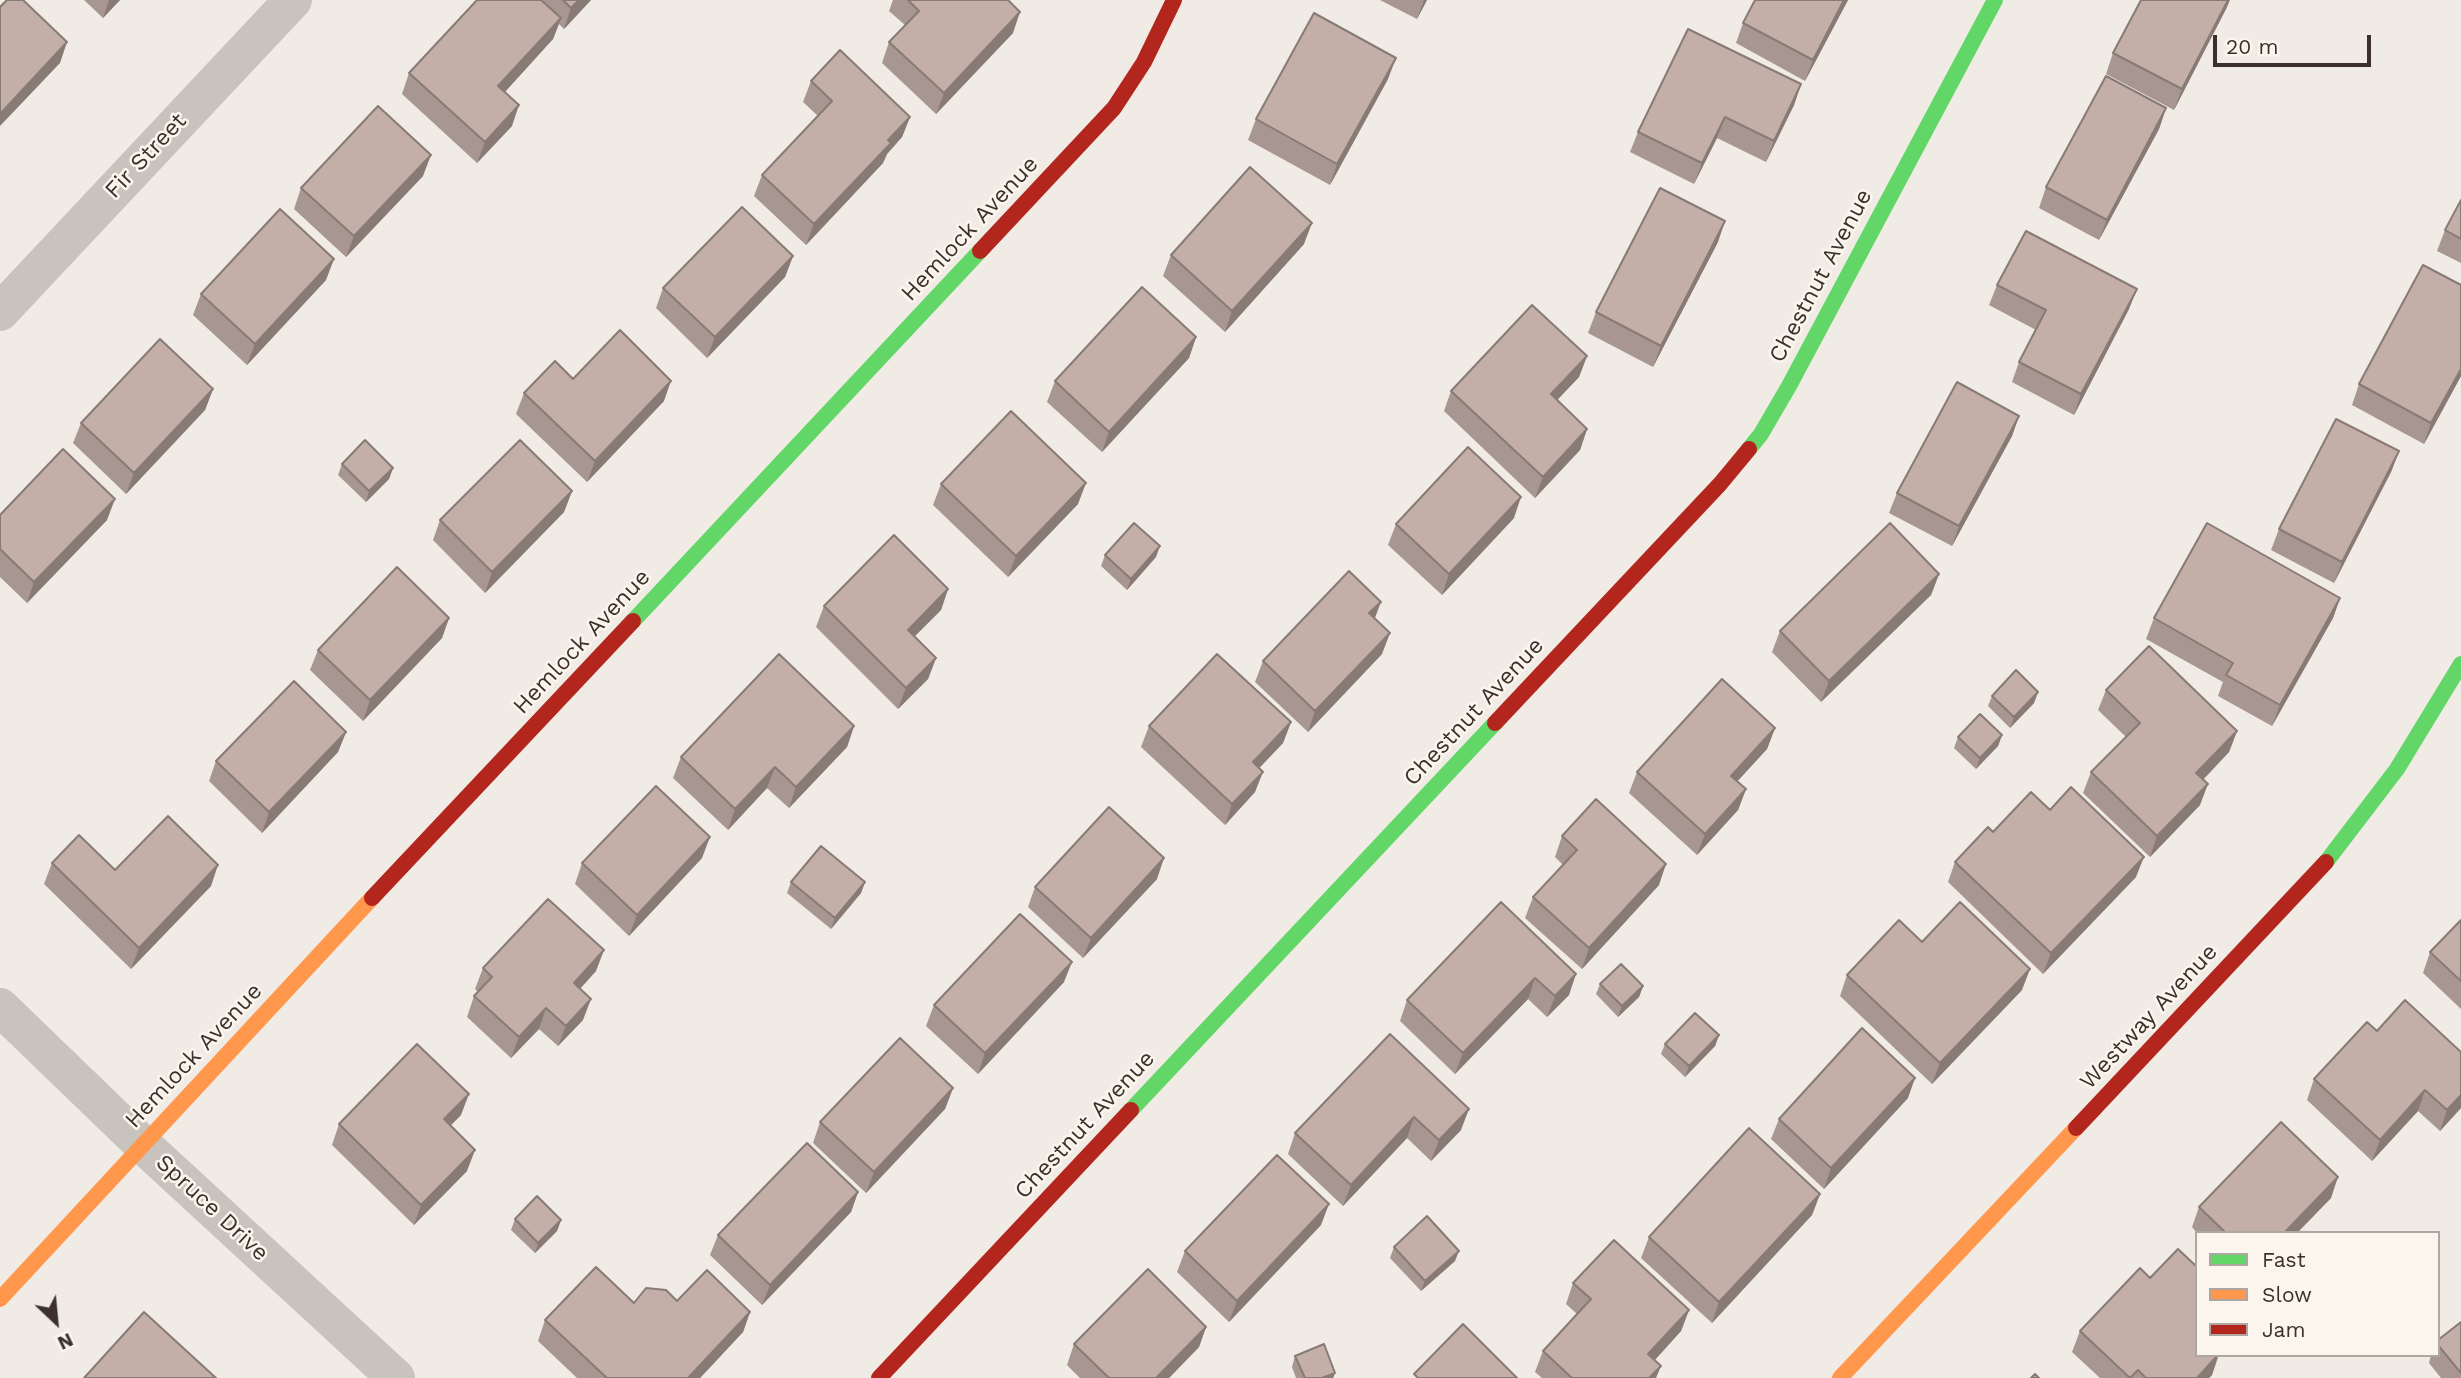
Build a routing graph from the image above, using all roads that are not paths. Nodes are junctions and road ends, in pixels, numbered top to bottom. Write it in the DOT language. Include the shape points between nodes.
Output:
graph roads {
  1 [pos="293,0"];
  2 [pos="1174,0"];
  3 [pos="1995,0"];
  4 [pos="0,312"];
  5 [pos="2461,664"];
  6 [pos="0,1007"];
  7 [pos="142,1144"];
  8 [pos="0,1299"];
  9 [pos="396,1378"];
  10 [pos="879,1378"];
  11 [pos="1840,1378"];
  1 -- 4 [label="street, Fir Street"];
  2 -- 7 [label="street, Hemlock Avenue" via="1144,62 1114,108"];
  3 -- 10 [label="street, Chestnut Avenue" via="1761,434 1720,484"];
  5 -- 11 [label="street, Westway Avenue" via="2434,715 2372,806 2322,867"];
  6 -- 7 [label="street, Spruce Drive"];
  7 -- 8 [label="street, Hemlock Avenue"];
  7 -- 9 [label="street, Spruce Drive"];
}
